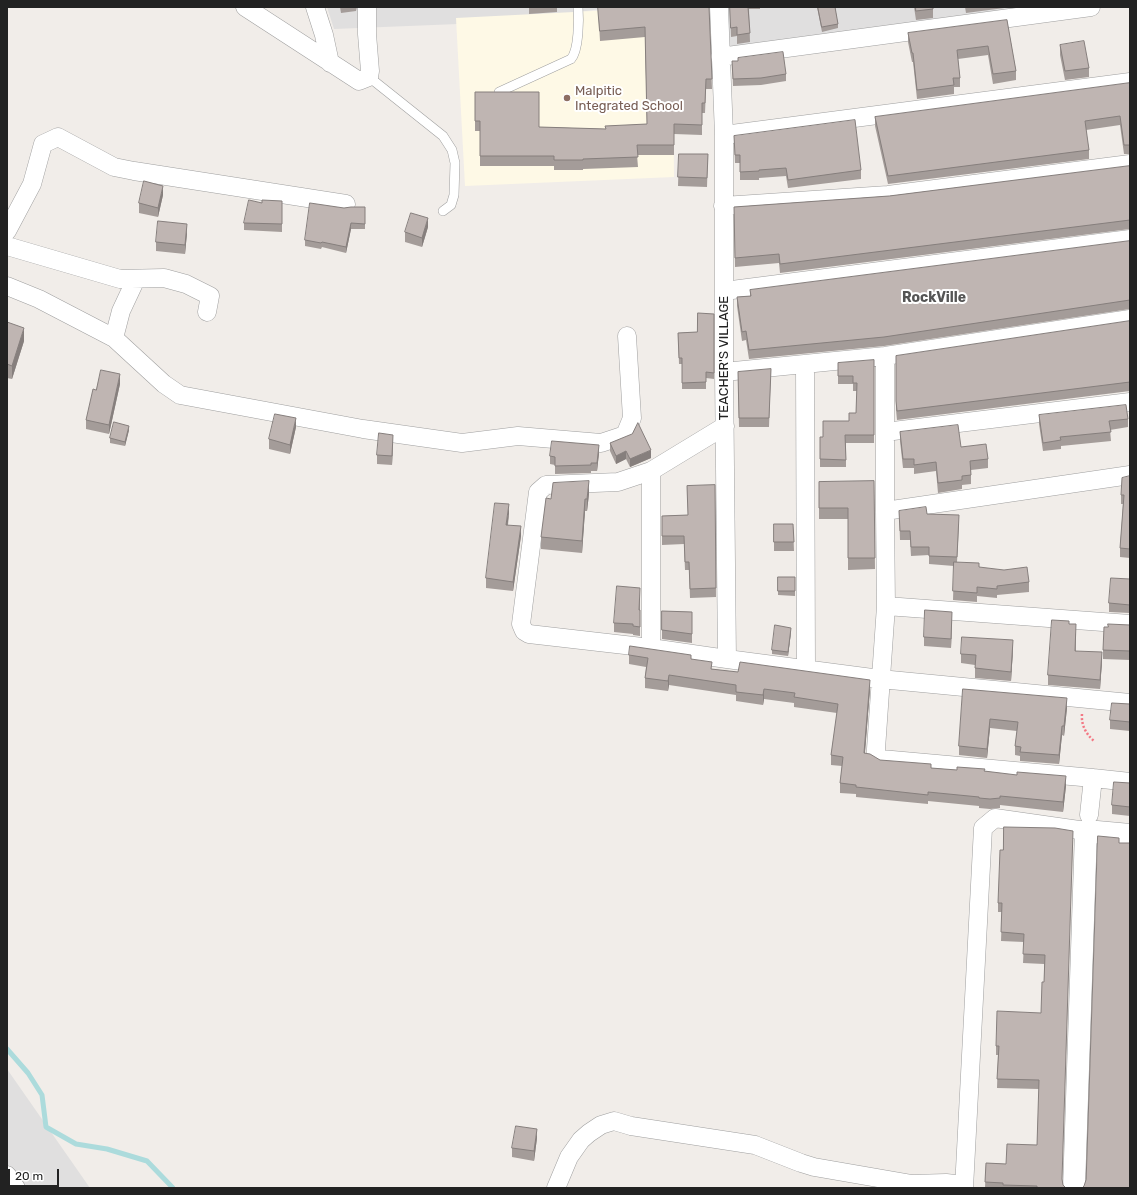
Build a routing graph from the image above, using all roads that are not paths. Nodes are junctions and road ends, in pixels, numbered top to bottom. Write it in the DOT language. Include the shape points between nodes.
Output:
graph roads {
  1 [pos="245,7"];
  2 [pos="315,7"];
  3 [pos="367,7"];
  4 [pos="578,7"];
  5 [pos="719,7"];
  6 [pos="1091,7"];
  7 [pos="720,57"];
  8 [pos="330,62"];
  9 [pos="369,77"];
  10 [pos="1130,82"];
  11 [pos="499,92"];
  12 [pos="724,135"];
  13 [pos="1130,164"];
  14 [pos="346,204"];
  15 [pos="723,206"];
  16 [pos="443,211"];
  17 [pos="7,231"];
  18 [pos="1130,239"];
  19 [pos="7,246"];
  20 [pos="136,279"];
  21 [pos="7,286"];
  22 [pos="724,292"];
  23 [pos="207,312"];
  24 [pos="1130,319"];
  25 [pos="627,336"];
  26 [pos="114,338"];
  27 [pos="885,356"];
  28 [pos="805,364"];
  29 [pos="724,372"];
  30 [pos="1130,402"];
  31 [pos="724,426"];
  32 [pos="886,432"];
  33 [pos="651,471"];
  34 [pos="1130,475"];
  35 [pos="884,511"];
  36 [pos="886,606"];
  37 [pos="1130,624"];
  38 [pos="650,648"];
  39 [pos="727,659"];
  40 [pos="806,668"];
  41 [pos="880,679"];
  42 [pos="1130,703"];
  43 [pos="1093,778"];
  44 [pos="1130,782"];
  45 [pos="1087,823"];
  46 [pos="1130,835"];
  47 [pos="7,1175"];
  48 [pos="964,1187"];
  49 [pos="16,1188"];
  50 [pos="556,1188"];
  51 [pos="1074,1188"];
  1 -- 8 [label="street"];
  2 -- 8 [label="street"];
  3 -- 9 [label="street"];
  4 -- 11 [label="lane" via="574,56"];
  5 -- 7 [label="street, TEACHER'S VILLAGE"];
  6 -- 7 [label="street"];
  7 -- 12 [label="street, TEACHER'S VILLAGE"];
  8 -- 9 [label="street" via="359,81"];
  9 -- 16 [label="lane" via="443,136 452,150 455,163 454,195 451,205"];
  10 -- 12 [label="street"];
  12 -- 15 [label="street, TEACHER'S VILLAGE"];
  13 -- 15 [label="street" via="888,196"];
  14 -- 17 [label="street" via="114,167 58,137 43,144 32,184"];
  15 -- 22 [label="street, TEACHER'S VILLAGE"];
  18 -- 22 [label="street"];
  19 -- 20 [label="street" via="120,278"];
  20 -- 23 [label="street" via="164,278 201,290 210,296"];
  20 -- 26 [label="street" via="121,311"];
  21 -- 26 [label="street" via="39,299"];
  22 -- 29 [label="street, TEACHER'S VILLAGE"];
  24 -- 27 [label="street"];
  25 -- 26 [label="street" via="632,418 625,435 600,443 518,436 462,443 363,429 180,395 164,384"];
  27 -- 28 [label="street"];
  27 -- 32 [label="street"];
  28 -- 29 [label="street"];
  28 -- 40 [label="street"];
  29 -- 31 [label="street, TEACHER'S VILLAGE"];
  30 -- 32 [label="street"];
  31 -- 33 [label="street"];
  31 -- 39 [label="street, TEACHER'S VILLAGE"];
  32 -- 35 [label="street"];
  33 -- 38 [label="street"];
  33 -- 38 [label="street" via="618,482 546,485 538,492 521,624 528,634"];
  34 -- 35 [label="street"];
  35 -- 36 [label="street"];
  36 -- 37 [label="street"];
  36 -- 41 [label="street"];
  38 -- 39 [label="street"];
  39 -- 40 [label="street"];
  40 -- 41 [label="street"];
  41 -- 42 [label="street"];
  41 -- 43 [label="street" via="876,755 881,759"];
  43 -- 44 [label="street"];
  43 -- 45 [label="street"];
  45 -- 46 [label="street"];
  45 -- 48 [label="street" via="995,818 983,828"];
  45 -- 51 [label="street"];
  47 -- 49 [label="street"];
  48 -- 50 [label="street" via="912,1184 814,1167 755,1145 631,1126 614,1121 601,1125 581,1140 563,1167"];
}
